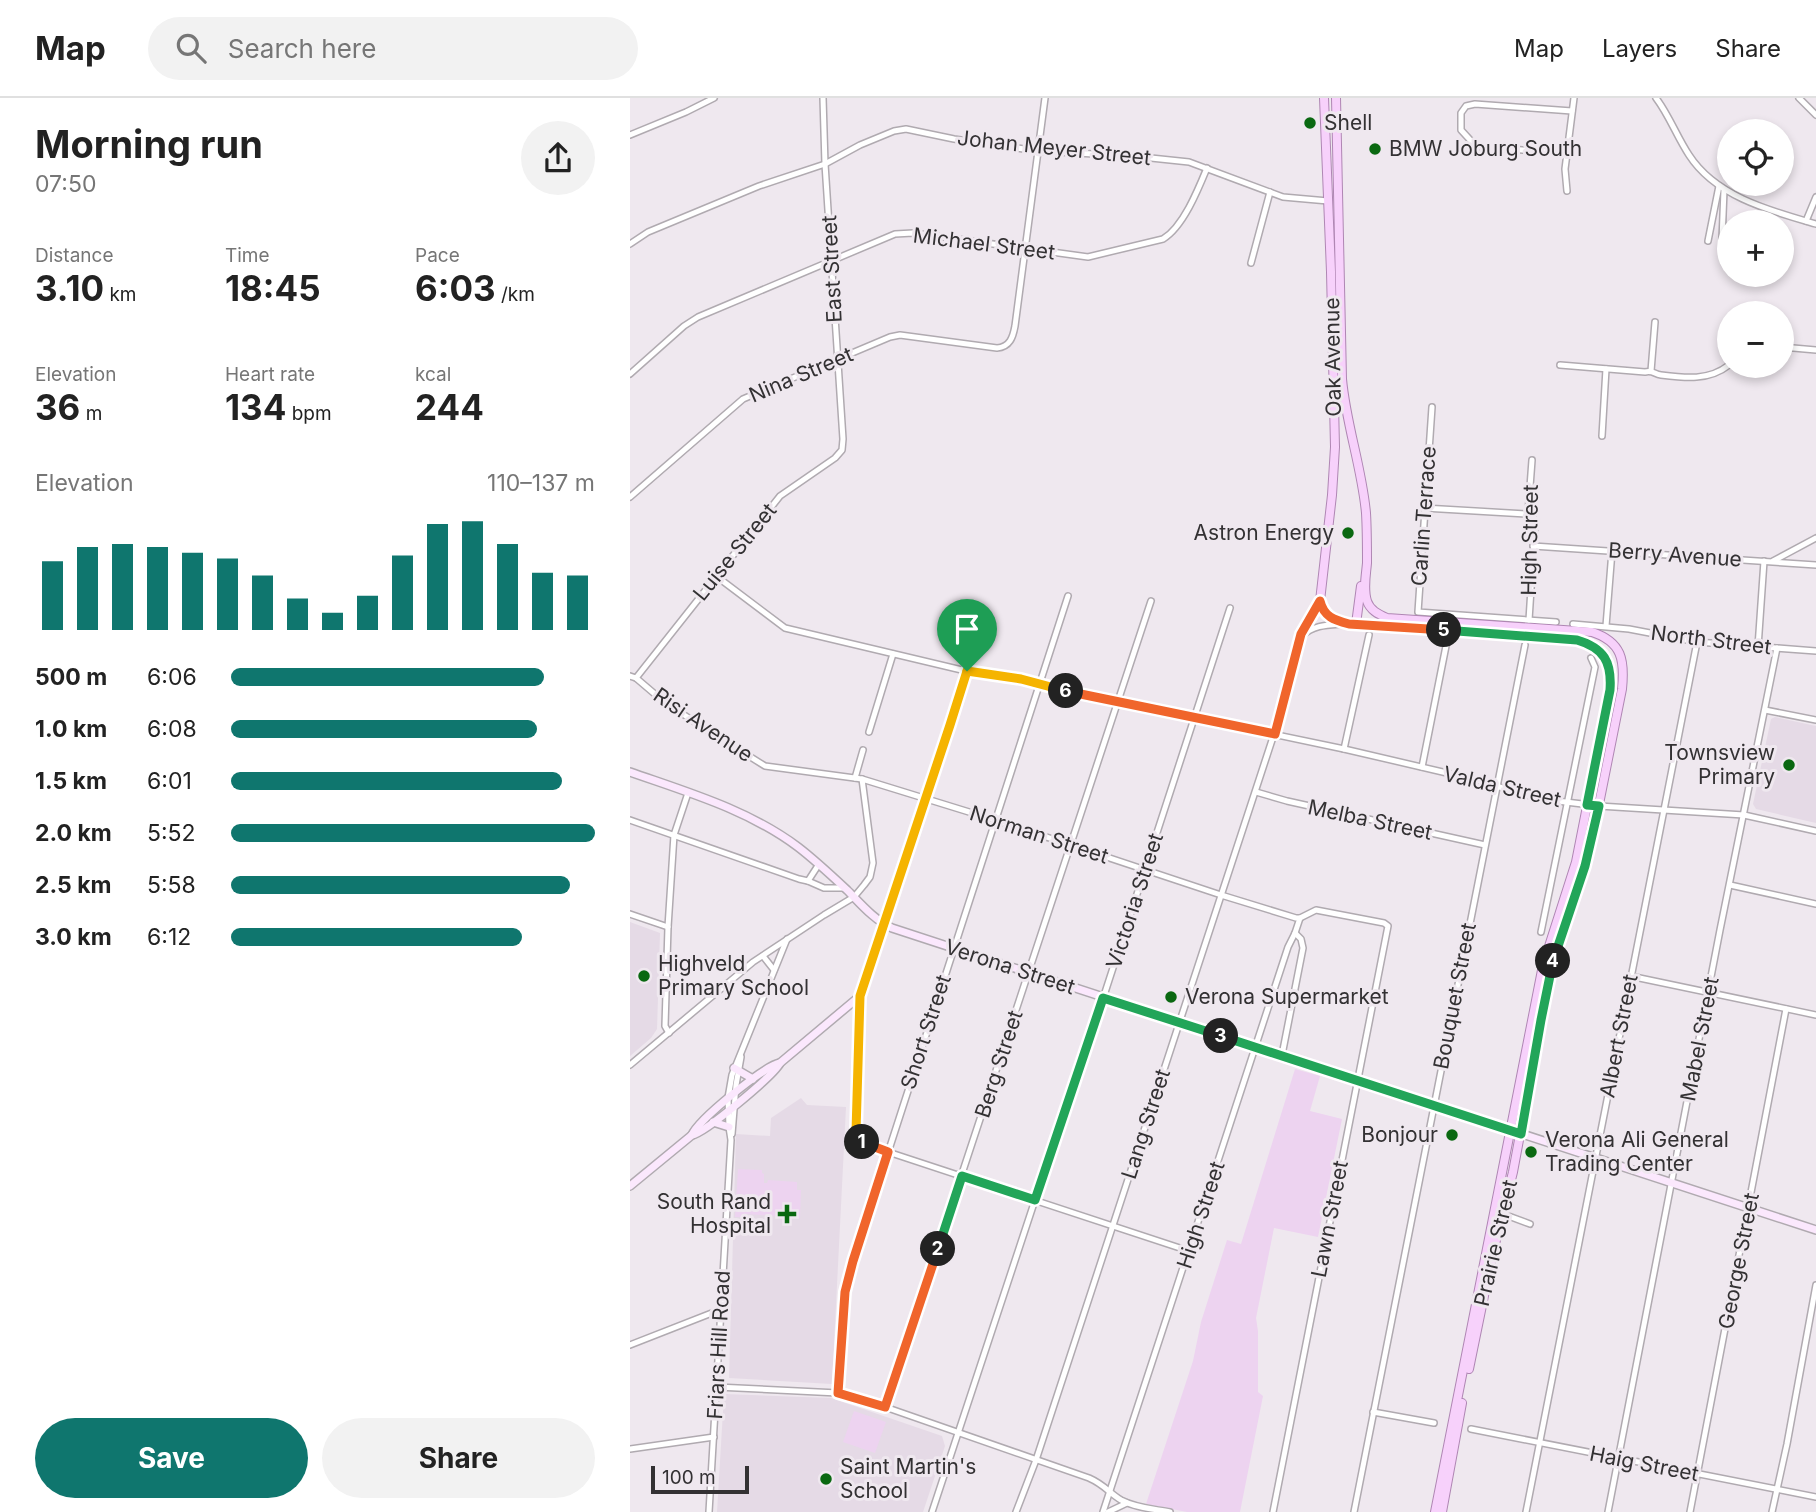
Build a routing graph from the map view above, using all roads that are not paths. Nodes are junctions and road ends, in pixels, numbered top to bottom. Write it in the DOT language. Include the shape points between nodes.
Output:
graph roads {
  1 [pos="714,98"];
  2 [pos="823,98"];
  3 [pos="1045,98"];
  4 [pos="1324,98"];
  5 [pos="1336,98"];
  6 [pos="1574,98"];
  7 [pos="1656,98"];
  8 [pos="1799,98"];
  9 [pos="1572,111"];
  10 [pos="1816,115"];
  11 [pos="630,135"];
  12 [pos="1038,151"];
  13 [pos="1567,153"];
  14 [pos="825,164"];
  15 [pos="1207,168"];
  16 [pos="1717,184"];
  17 [pos="1567,191"];
  18 [pos="1270,192"];
  19 [pos="1719,196"];
  20 [pos="1738,196"];
  21 [pos="1816,197"];
  22 [pos="1328,201"];
  23 [pos="1806,221"];
  24 [pos="1816,224"];
  25 [pos="1708,241"];
  26 [pos="630,244"];
  27 [pos="1025,249"];
  28 [pos="832,261"];
  29 [pos="1251,263"];
  30 [pos="1655,322"];
  31 [pos="1794,347"];
  32 [pos="1816,350"];
  33 [pos="838,359"];
  34 [pos="1560,365"];
  35 [pos="1605,369"];
  36 [pos="1651,371"];
  37 [pos="1717,373"];
  38 [pos="630,374"];
  39 [pos="1432,407"];
  40 [pos="1602,436"];
  41 [pos="843,439"];
  42 [pos="1532,460"];
  43 [pos="630,497"];
  44 [pos="1424,508"];
  45 [pos="1528,514"];
  46 [pos="1816,538"];
  47 [pos="1533,546"];
  48 [pos="1612,551"];
  49 [pos="1764,561"];
  50 [pos="1773,561"];
  51 [pos="1816,565"];
  52 [pos="1366,570"];
  53 [pos="716,576"];
  54 [pos="1068,596"];
  55 [pos="1150,601"];
  56 [pos="1320,601"];
  57 [pos="1230,608"];
  58 [pos="1325,614"];
  59 [pos="1529,620"];
  60 [pos="1556,622"];
  61 [pos="1352,624"];
  62 [pos="1573,624"];
  63 [pos="982,625"];
  64 [pos="1606,626"];
  65 [pos="1369,635"];
  66 [pos="1299,639"];
  67 [pos="1447,641"];
  68 [pos="1697,642"];
  69 [pos="1525,645"];
  70 [pos="1758,647"];
  71 [pos="1777,648"];
  72 [pos="1816,651"];
  73 [pos="893,654"];
  74 [pos="1591,658"];
  75 [pos="967,671"];
  76 [pos="633,677"];
  77 [pos="1040,684"];
  78 [pos="1118,701"];
  79 [pos="1765,710"];
  80 [pos="1194,718"];
  81 [pos="1816,720"];
  82 [pos="869,732"];
  83 [pos="1275,734"];
  84 [pos="1344,749"];
  85 [pos="863,750"];
  86 [pos="1422,767"];
  87 [pos="630,772"];
  88 [pos="855,778"];
  89 [pos="862,779"];
  90 [pos="1496,786"];
  91 [pos="1256,792"];
  92 [pos="688,793"];
  93 [pos="925,799"];
  94 [pos="1568,803"];
  95 [pos="1587,805"];
  96 [pos="1599,806"];
  97 [pos="1664,810"];
  98 [pos="1744,815"];
  99 [pos="630,820"];
  100 [pos="995,820"];
  101 [pos="1816,831"];
  102 [pos="674,835"];
  103 [pos="1070,845"];
  104 [pos="1485,845"];
  105 [pos="819,864"];
  106 [pos="1145,870"];
  107 [pos="808,881"];
  108 [pos="1730,885"];
  109 [pos="845,888"];
  110 [pos="1221,895"];
  111 [pos="854,897"];
  112 [pos="1816,904"];
  113 [pos="630,914"];
  114 [pos="1298,918"];
  115 [pos="884,924"];
  116 [pos="668,927"];
  117 [pos="1541,932"];
  118 [pos="1296,933"];
  119 [pos="787,939"];
  120 [pos="954,948"];
  121 [pos="763,956"];
  122 [pos="774,970"];
  123 [pos="1029,973"];
  124 [pos="1630,976"];
  125 [pos="1709,993"];
  126 [pos="860,996"];
  127 [pos="1103,998"];
  128 [pos="1786,1009"];
  129 [pos="1816,1015"];
  130 [pos="1180,1022"];
  131 [pos="669,1033"];
  132 [pos="1256,1047"];
  133 [pos="1282,1055"];
  134 [pos="780,1063"];
  135 [pos="630,1065"];
  136 [pos="737,1069"];
  137 [pos="753,1079"];
  138 [pos="1357,1080"];
  139 [pos="736,1093"];
  140 [pos="728,1098"];
  141 [pos="735,1105"];
  142 [pos="1434,1105"];
  143 [pos="728,1111"];
  144 [pos="705,1119"];
  145 [pos="715,1122"];
  146 [pos="729,1127"];
  147 [pos="1516,1132"];
  148 [pos="692,1135"];
  149 [pos="731,1136"];
  150 [pos="888,1152"];
  151 [pos="1595,1158"];
  152 [pos="962,1176"];
  153 [pos="1672,1183"];
  154 [pos="630,1186"];
  155 [pos="1035,1200"];
  156 [pos="1749,1208"];
  157 [pos="1503,1214"];
  158 [pos="1530,1223"];
  159 [pos="1113,1227"];
  160 [pos="1816,1230"];
  161 [pos="1189,1251"];
  162 [pos="1816,1285"];
  163 [pos="722,1310"];
  164 [pos="630,1345"];
  165 [pos="717,1387"];
  166 [pos="838,1393"];
  167 [pos="885,1407"];
  168 [pos="1373,1412"];
  169 [pos="1434,1423"];
  170 [pos="1471,1429"];
  171 [pos="959,1433"];
  172 [pos="714,1437"];
  173 [pos="1539,1443"];
  174 [pos="630,1448"];
  175 [pos="1619,1459"];
  176 [pos="1036,1460"];
  177 [pos="1697,1474"];
  178 [pos="1109,1489"];
  179 [pos="1776,1490"];
  180 [pos="1816,1497"];
  181 [pos="1127,1503"];
  182 [pos="1156,1511"];
  183 [pos="709,1512"];
  184 [pos="932,1512"];
  185 [pos="1016,1512"];
  186 [pos="1105,1512"];
  187 [pos="1170,1512"];
  188 [pos="1273,1512"];
  189 [pos="1354,1512"];
  190 [pos="1435,1512"];
  191 [pos="1442,1512"];
  192 [pos="1526,1512"];
  193 [pos="1608,1512"];
  194 [pos="1690,1512"];
  195 [pos="1772,1512"];
  1 -- 11 [label="street"];
  2 -- 14 [label="street, East Street"];
  3 -- 12 [label="street"];
  4 -- 22 [label="main road, Oak Avenue"];
  5 -- 52 [label="main road, Oak Avenue" via="1342,379 1366,511"];
  6 -- 9 [label="street"];
  7 -- 16 [label="street" via="1696,165"];
  8 -- 10 [label="street"];
  9 -- 13 [label="street"];
  9 -- 13 [label="street" via="1475,104 1461,113 1461,131 1478,146"];
  12 -- 14 [label="street, Johan Meyer Street" via="906,129 860,145"];
  12 -- 15 [label="street, Johan Meyer Street" via="1145,157"];
  12 -- 27 [label="street"];
  13 -- 17 [label="street"];
  14 -- 26 [label="street, Johan Meyer Street" via="759,186"];
  14 -- 28 [label="street, East Street"];
  15 -- 18 [label="street, Johan Meyer Street"];
  15 -- 27 [label="street, Michael Street" via="1178,223 1163,239 1088,257"];
  18 -- 22 [label="street, Johan Meyer Street"];
  18 -- 29 [label="street"];
  19 -- 25 [label="street"];
  20 -- 23 [label="street"];
  21 -- 23 [label="street"];
  22 -- 56 [label="main road, Oak Avenue" via="1335,447"];
  23 -- 24 [label="street"];
  27 -- 28 [label="street, Michael Street" via="904,233"];
  27 -- 33 [label="street, Nina Street" via="1013,334 1004,347 900,335"];
  28 -- 33 [label="street, East Street"];
  28 -- 38 [label="street, Michael Street" via="692,321"];
  30 -- 36 [label="street"];
  31 -- 32 [label="street"];
  33 -- 41 [label="street, East Street"];
  33 -- 43 [label="street, Nina Street" via="743,399"];
  34 -- 35 [label="street"];
  35 -- 36 [label="street"];
  35 -- 40 [label="street"];
  36 -- 37 [label="street" via="1704,377"];
  39 -- 44 [label="street, Carlin Terrace"];
  41 -- 53 [label="street, Luise Street" via="839,455 780,496"];
  42 -- 45 [label="street, High Street"];
  44 -- 45 [label="street"];
  44 -- 59 [label="street, Carlin Terrace" via="1419,611"];
  45 -- 47 [label="street, High Street" via="1535,522"];
  46 -- 50 [label="street"];
  47 -- 48 [label="street, Berry Avenue"];
  47 -- 59 [label="street, High Street"];
  48 -- 49 [label="street, Berry Avenue"];
  48 -- 64 [label="street"];
  49 -- 50 [label="street, Berry Avenue"];
  49 -- 70 [label="street"];
  50 -- 51 [label="street, Berry Avenue"];
  52 -- 61 [label="main road"];
  52 -- 96 [label="main road, Prairie Street" via="1367,603 1387,618 1592,632 1611,642 1621,656 1624,673"];
  53 -- 73 [label="street, Valda Street" via="785,628"];
  53 -- 76 [label="street, Luise Street"];
  54 -- 77 [label="street, Short Street"];
  55 -- 78 [label="street, Berg Street"];
  56 -- 58 [label="main road, Oak Avenue"];
  56 -- 66 [label="street, Lang Street"];
  57 -- 80 [label="street, Victoria Street"];
  58 -- 61 [label="main road, Prairie Street"];
  59 -- 60 [label="street, Carlin Terrace"];
  61 -- 66 [label="street" via="1310,629"];
  61 -- 95 [label="main road, Prairie Street" via="1557,638 1595,647 1608,664 1611,680"];
  62 -- 64 [label="street"];
  63 -- 75 [label="street"];
  64 -- 68 [label="street, North Street"];
  65 -- 84 [label="street"];
  66 -- 83 [label="street, Lang Street"];
  67 -- 86 [label="street"];
  68 -- 70 [label="street, North Street"];
  68 -- 97 [label="street, Albert Street"];
  69 -- 90 [label="street, Bouquet Street"];
  70 -- 71 [label="street, North Street"];
  71 -- 72 [label="street, North Street"];
  71 -- 79 [label="street, Mabel Street"];
  73 -- 75 [label="street, Valda Street"];
  73 -- 82 [label="street"];
  74 -- 94 [label="street" via="1595,667"];
  75 -- 77 [label="street, Valda Street"];
  75 -- 93 [label="street"];
  76 -- 88 [label="street, Risi Avenue" via="765,765"];
  77 -- 78 [label="street, Valda Street"];
  77 -- 100 [label="street, Short Street"];
  78 -- 80 [label="street, Valda Street"];
  78 -- 103 [label="street, Berg Street"];
  79 -- 81 [label="street"];
  79 -- 98 [label="street, Mabel Street"];
  80 -- 83 [label="street, Valda Street"];
  80 -- 106 [label="street, Victoria Street"];
  83 -- 84 [label="street, Valda Street"];
  83 -- 91 [label="street, Lang Street"];
  84 -- 86 [label="street, Valda Street"];
  85 -- 88 [label="street"];
  86 -- 90 [label="street, Valda Street"];
  87 -- 92 [label="main road"];
  88 -- 89 [label="street, Risi Avenue"];
  89 -- 93 [label="street, Norman Street"];
  89 -- 111 [label="street" via="873,863 870,877"];
  90 -- 94 [label="street, Valda Street"];
  90 -- 104 [label="street, Bouquet Street"];
  91 -- 104 [label="street, Melba Street"];
  91 -- 110 [label="street, Lang Street"];
  92 -- 102 [label="street"];
  92 -- 105 [label="main road" via="771,829"];
  93 -- 100 [label="street, Norman Street"];
  93 -- 115 [label="street"];
  94 -- 95 [label="street, Valda Street"];
  94 -- 117 [label="street"];
  95 -- 96 [label="street, Valda Street"];
  95 -- 147 [label="main road, Prairie Street" via="1576,862 1544,965"];
  96 -- 97 [label="street, Valda Street"];
  96 -- 147 [label="main road, Prairie Street" via="1585,866 1551,969"];
  97 -- 98 [label="street, Valda Street"];
  97 -- 124 [label="street, Albert Street"];
  98 -- 101 [label="street, Valda Street"];
  98 -- 108 [label="street, Mabel Street"];
  99 -- 102 [label="street"];
  100 -- 103 [label="street, Norman Street"];
  100 -- 120 [label="street, Short Street"];
  102 -- 107 [label="street"];
  102 -- 116 [label="street"];
  103 -- 106 [label="street, Norman Street"];
  103 -- 123 [label="street, Berg Street"];
  104 -- 142 [label="street, Bouquet Street"];
  105 -- 107 [label="street"];
  105 -- 109 [label="main road"];
  106 -- 110 [label="street, Norman Street"];
  106 -- 127 [label="street, Victoria Street"];
  107 -- 109 [label="street" via="824,888"];
  108 -- 112 [label="street"];
  108 -- 125 [label="street, Mabel Street"];
  109 -- 111 [label="main road"];
  110 -- 114 [label="street, Norman Street"];
  110 -- 130 [label="street, Lang Street"];
  111 -- 115 [label="main road"];
  111 -- 119 [label="street"];
  113 -- 116 [label="street"];
  114 -- 118 [label="street, High Street"];
  114 -- 138 [label="street, Lawn Street" via="1319,910 1388,926"];
  115 -- 120 [label="main road, Verona Street"];
  115 -- 126 [label="main road"];
  116 -- 131 [label="street" via="665,1026"];
  118 -- 132 [label="street, High Street"];
  118 -- 133 [label="street" via="1303,948"];
  119 -- 121 [label="street"];
  119 -- 122 [label="street, Friars Hill Road"];
  120 -- 123 [label="main road, Verona Street"];
  120 -- 150 [label="street, Short Street"];
  121 -- 122 [label="street"];
  121 -- 131 [label="street"];
  122 -- 136 [label="street, Friars Hill Road"];
  123 -- 127 [label="main road, Verona Street"];
  123 -- 152 [label="street, Berg Street"];
  124 -- 125 [label="street"];
  124 -- 151 [label="street, Albert Street"];
  125 -- 128 [label="street"];
  125 -- 153 [label="street, Mabel Street"];
  126 -- 134 [label="main road"];
  126 -- 150 [label="street" via="856,1132 858,1140"];
  127 -- 130 [label="main road, Verona Street"];
  127 -- 155 [label="street, Victoria Street"];
  128 -- 129 [label="street"];
  128 -- 156 [label="street, George Street"];
  130 -- 132 [label="main road, Verona Street"];
  130 -- 159 [label="street, Lang Street"];
  131 -- 135 [label="street"];
  132 -- 133 [label="main road, Verona Street"];
  132 -- 161 [label="street, High Street"];
  133 -- 138 [label="main road, Verona Street"];
  134 -- 137 [label="main road"];
  134 -- 141 [label="main road"];
  136 -- 137 [label="main road"];
  136 -- 139 [label="street, Friars Hill Road"];
  136 -- 140 [label="street, Friars Hill Road"];
  137 -- 139 [label="main road"];
  138 -- 142 [label="main road, Verona Street"];
  138 -- 188 [label="street, Lawn Street"];
  139 -- 140 [label="main road"];
  139 -- 141 [label="street, Friars Hill Road"];
  140 -- 143 [label="street, Friars Hill Road"];
  140 -- 144 [label="main road"];
  141 -- 143 [label="main road"];
  141 -- 149 [label="street, Friars Hill Road"];
  142 -- 147 [label="main road, Verona Street"];
  142 -- 168 [label="street, Bouquet Street"];
  143 -- 145 [label="main road"];
  143 -- 146 [label="street, Friars Hill Road"];
  144 -- 145 [label="main road"];
  144 -- 148 [label="main road"];
  145 -- 146 [label="main road"];
  145 -- 148 [label="main road"];
  146 -- 149 [label="street, Friars Hill Road"];
  147 -- 151 [label="main road, Verona Street"];
  147 -- 157 [label="main road, Prairie Street"];
  147 -- 190 [label="main road, Prairie Street"];
  148 -- 154 [label="main road"];
  149 -- 163 [label="street, Friars Hill Road"];
  150 -- 152 [label="street"];
  150 -- 166 [label="street, Short Street" via="845,1292"];
  151 -- 153 [label="main road, Verona Street"];
  151 -- 173 [label="street, Albert Street"];
  152 -- 155 [label="street"];
  152 -- 167 [label="street, Berg Street"];
  153 -- 156 [label="main road, Verona Street"];
  153 -- 175 [label="street, Mabel Street"];
  155 -- 159 [label="street"];
  155 -- 171 [label="street, Victoria Street"];
  156 -- 160 [label="main road, Verona Street"];
  156 -- 177 [label="street, George Street"];
  157 -- 158 [label="street"];
  157 -- 191 [label="main road, Prairie Street"];
  159 -- 161 [label="street"];
  159 -- 176 [label="street, Lang Street"];
  161 -- 178 [label="street, High Street"];
  162 -- 179 [label="street"];
  163 -- 164 [label="street"];
  163 -- 165 [label="street, Friars Hill Road"];
  165 -- 166 [label="street"];
  165 -- 172 [label="street, Friars Hill Road"];
  166 -- 167 [label="street"];
  167 -- 171 [label="street"];
  168 -- 169 [label="street"];
  168 -- 189 [label="street, Bouquet Street"];
  170 -- 173 [label="street, Haig Street"];
  171 -- 176 [label="street"];
  171 -- 184 [label="street, Victoria Street"];
  172 -- 174 [label="street"];
  172 -- 183 [label="street, Friars Hill Road"];
  173 -- 175 [label="street, Haig Street"];
  173 -- 192 [label="street, Albert Street"];
  175 -- 177 [label="street, Haig Street"];
  175 -- 193 [label="street, Mabel Street"];
  176 -- 178 [label="street"];
  176 -- 185 [label="street, Lang Street"];
  177 -- 179 [label="street, Haig Street"];
  177 -- 194 [label="street, George Street"];
  178 -- 181 [label="street"];
  178 -- 186 [label="street, High Street"];
  179 -- 180 [label="street, Haig Street"];
  179 -- 195 [label="street"];
  181 -- 182 [label="street"];
  181 -- 186 [label="street"];
  182 -- 187 [label="street"];
}
